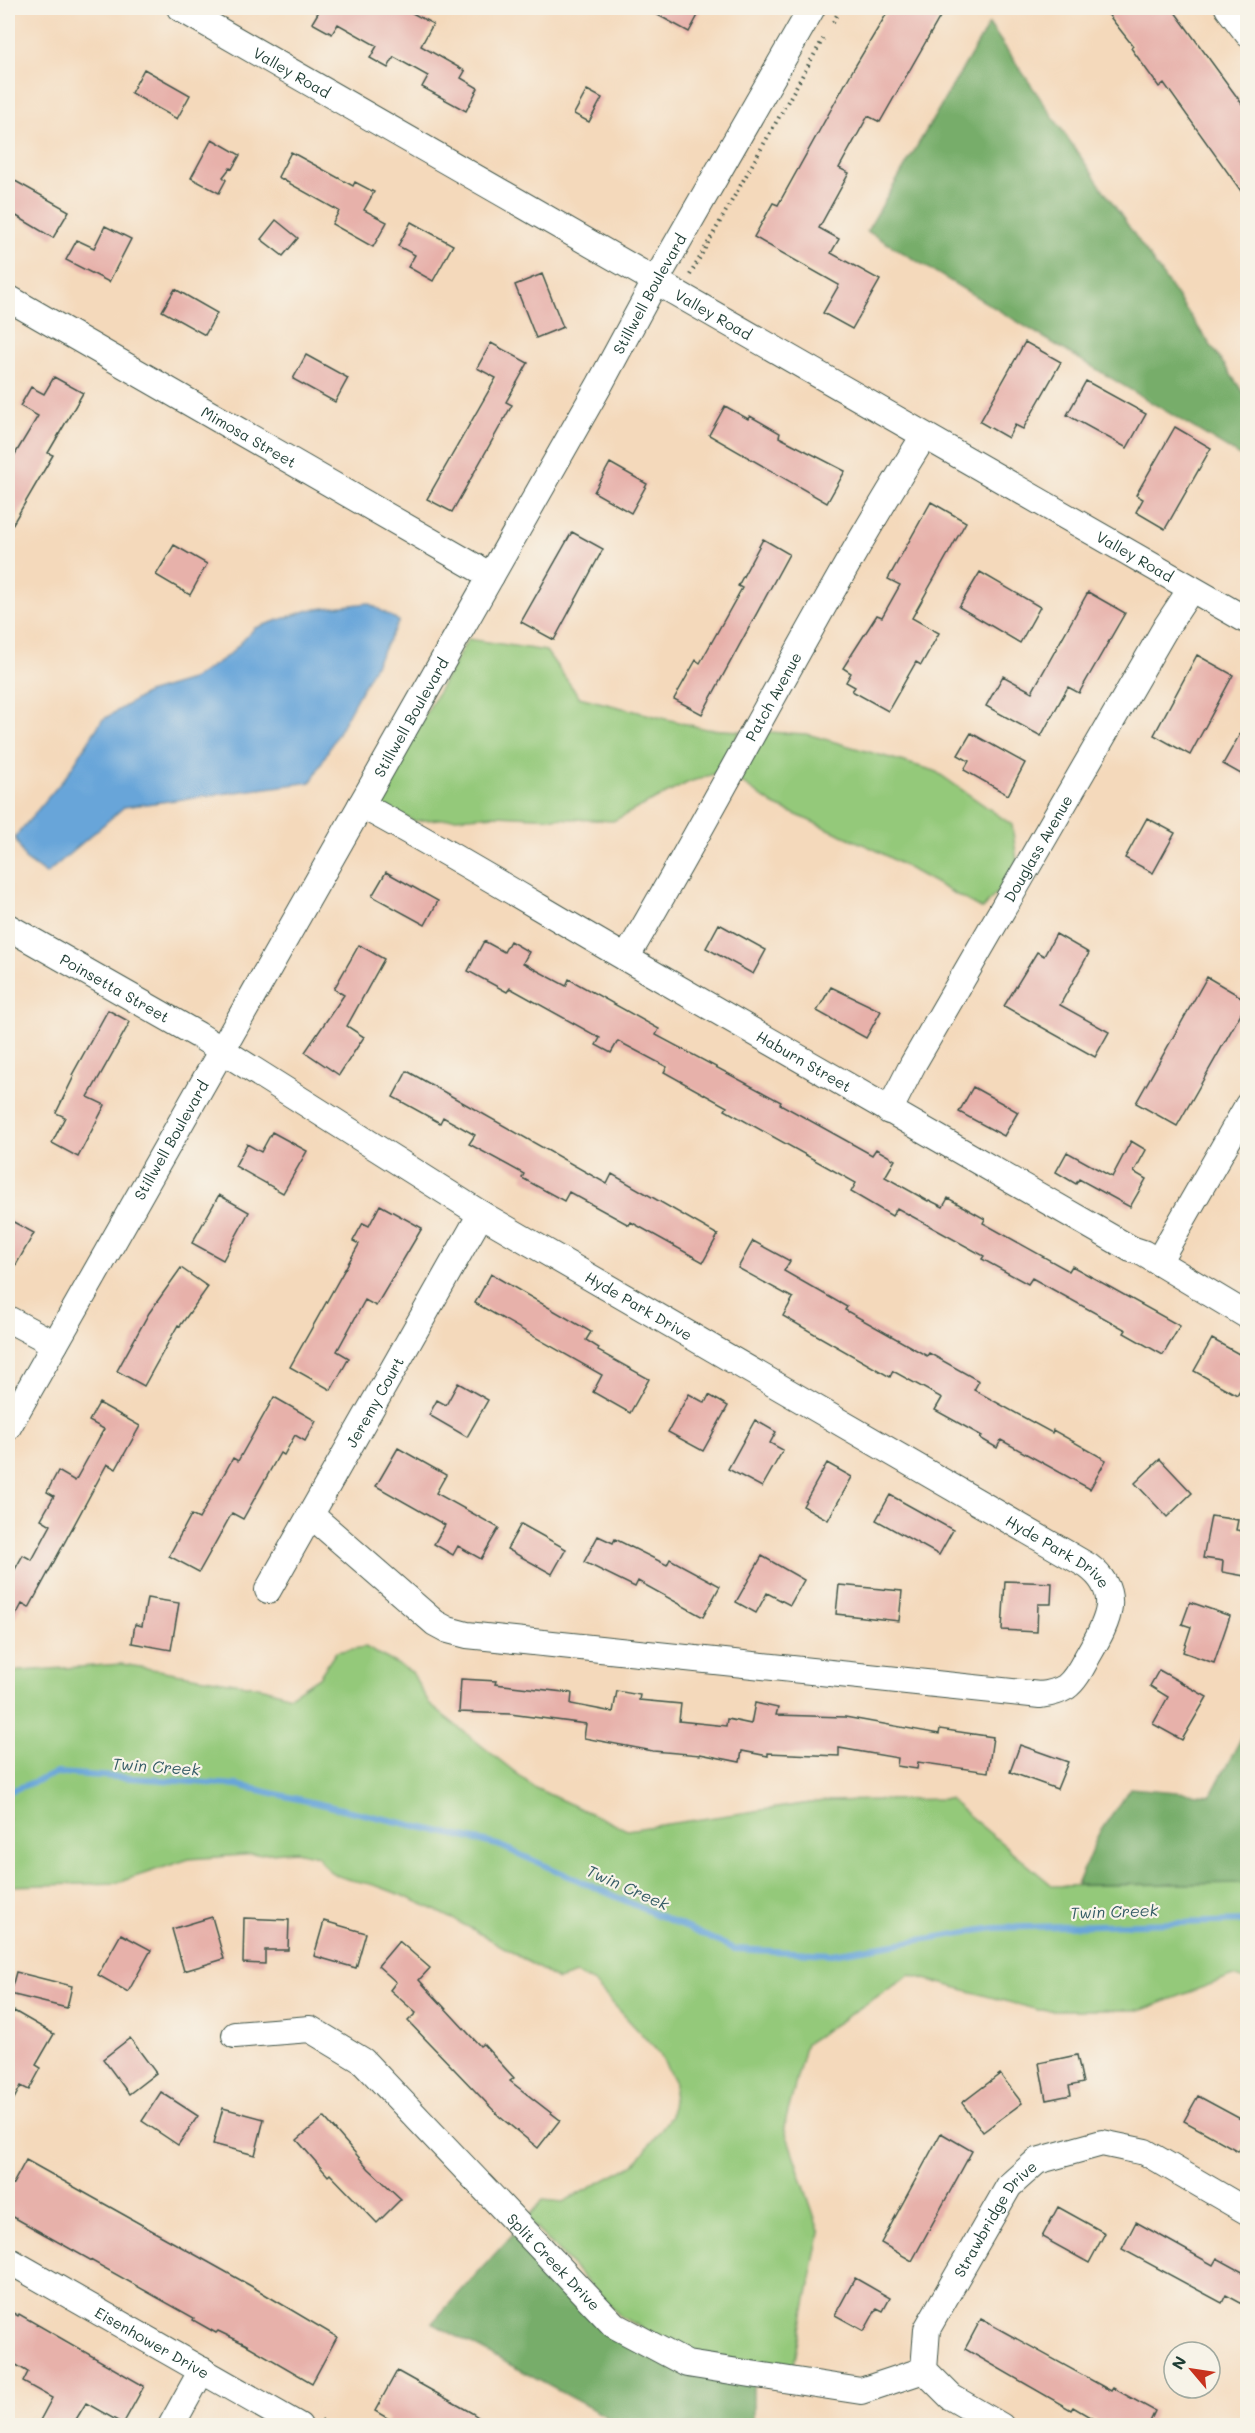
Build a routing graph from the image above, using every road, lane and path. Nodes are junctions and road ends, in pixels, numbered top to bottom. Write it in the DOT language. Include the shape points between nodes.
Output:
graph roads {
  1 [pos="180,8"];
  2 [pos="812,8"];
  3 [pos="841,8"];
  4 [pos="1228,8"];
  5 [pos="829,28"];
  6 [pos="1248,34"];
  7 [pos="823,38"];
  8 [pos="656,280"];
  9 [pos="679,294"];
  10 [pos="8,300"];
  11 [pos="924,436"];
  12 [pos="490,576"];
  13 [pos="1191,589"];
  14 [pos="1248,621"];
  15 [pos="361,805"];
  16 [pos="8,927"];
  17 [pos="626,958"];
  18 [pos="221,1052"];
  19 [pos="1248,1105"];
  20 [pos="889,1111"];
  21 [pos="481,1214"];
  22 [pos="1158,1262"];
  23 [pos="1248,1316"];
  24 [pos="8,1319"];
  25 [pos="55,1344"];
  26 [pos="8,1427"];
  27 [pos="311,1515"];
  28 [pos="268,1590"];
  29 [pos="236,2035"];
  30 [pos="1248,2212"];
  31 [pos="8,2260"];
  32 [pos="202,2370"];
  33 [pos="924,2370"];
  34 [pos="171,2426"];
  35 [pos="299,2426"];
  36 [pos="1001,2426"];
  1 -- 8 [label="street, Valley Road"];
  2 -- 8 [label="street, Stillwell Boulevard"];
  3 -- 5 [label="path"];
  4 -- 6 [label="street"];
  7 -- 9 [label="path"];
  8 -- 9 [label="street, Valley Road"];
  8 -- 12 [label="street, Stillwell Boulevard"];
  9 -- 11 [label="street, Valley Road"];
  10 -- 12 [label="street, Mimosa Street"];
  11 -- 13 [label="street, Valley Road"];
  11 -- 17 [label="street, Patch Avenue" via="801,645"];
  12 -- 15 [label="street, Stillwell Boulevard"];
  13 -- 14 [label="street, Valley Road"];
  13 -- 20 [label="street, Douglass Avenue"];
  15 -- 17 [label="street, Haburn Street"];
  15 -- 18 [label="street, Stillwell Boulevard"];
  16 -- 18 [label="street, Poinsetta Street" via="198,1035"];
  17 -- 20 [label="street, Haburn Street"];
  18 -- 21 [label="street, Hyde Park Drive"];
  18 -- 25 [label="street, Stillwell Boulevard"];
  19 -- 22 [label="street"];
  20 -- 22 [label="street, Haburn Street"];
  21 -- 27 [label="street, Jeremy Court"];
  21 -- 27 [label="street, Hyde Park Drive" via="1095,1571 1105,1584 1109,1613 1077,1676 1054,1693 1040,1695 467,1635 435,1623"];
  22 -- 23 [label="street, Haburn Street"];
  24 -- 25 [label="street"];
  25 -- 26 [label="street, Stillwell Boulevard"];
  27 -- 28 [label="street, Jeremy Court"];
  29 -- 33 [label="street, Split Creek Drive" via="310,2029 363,2061 614,2325 687,2364 861,2391"];
  30 -- 33 [label="street, Strawbridge Drive" via="1145,2152 1102,2143 1037,2161 1009,2186 927,2329"];
  31 -- 32 [label="street, Eisenhower Drive"];
  32 -- 34 [label="street"];
  32 -- 35 [label="street, Eisenhower Drive"];
  33 -- 36 [label="street" via="951,2397"];
}
